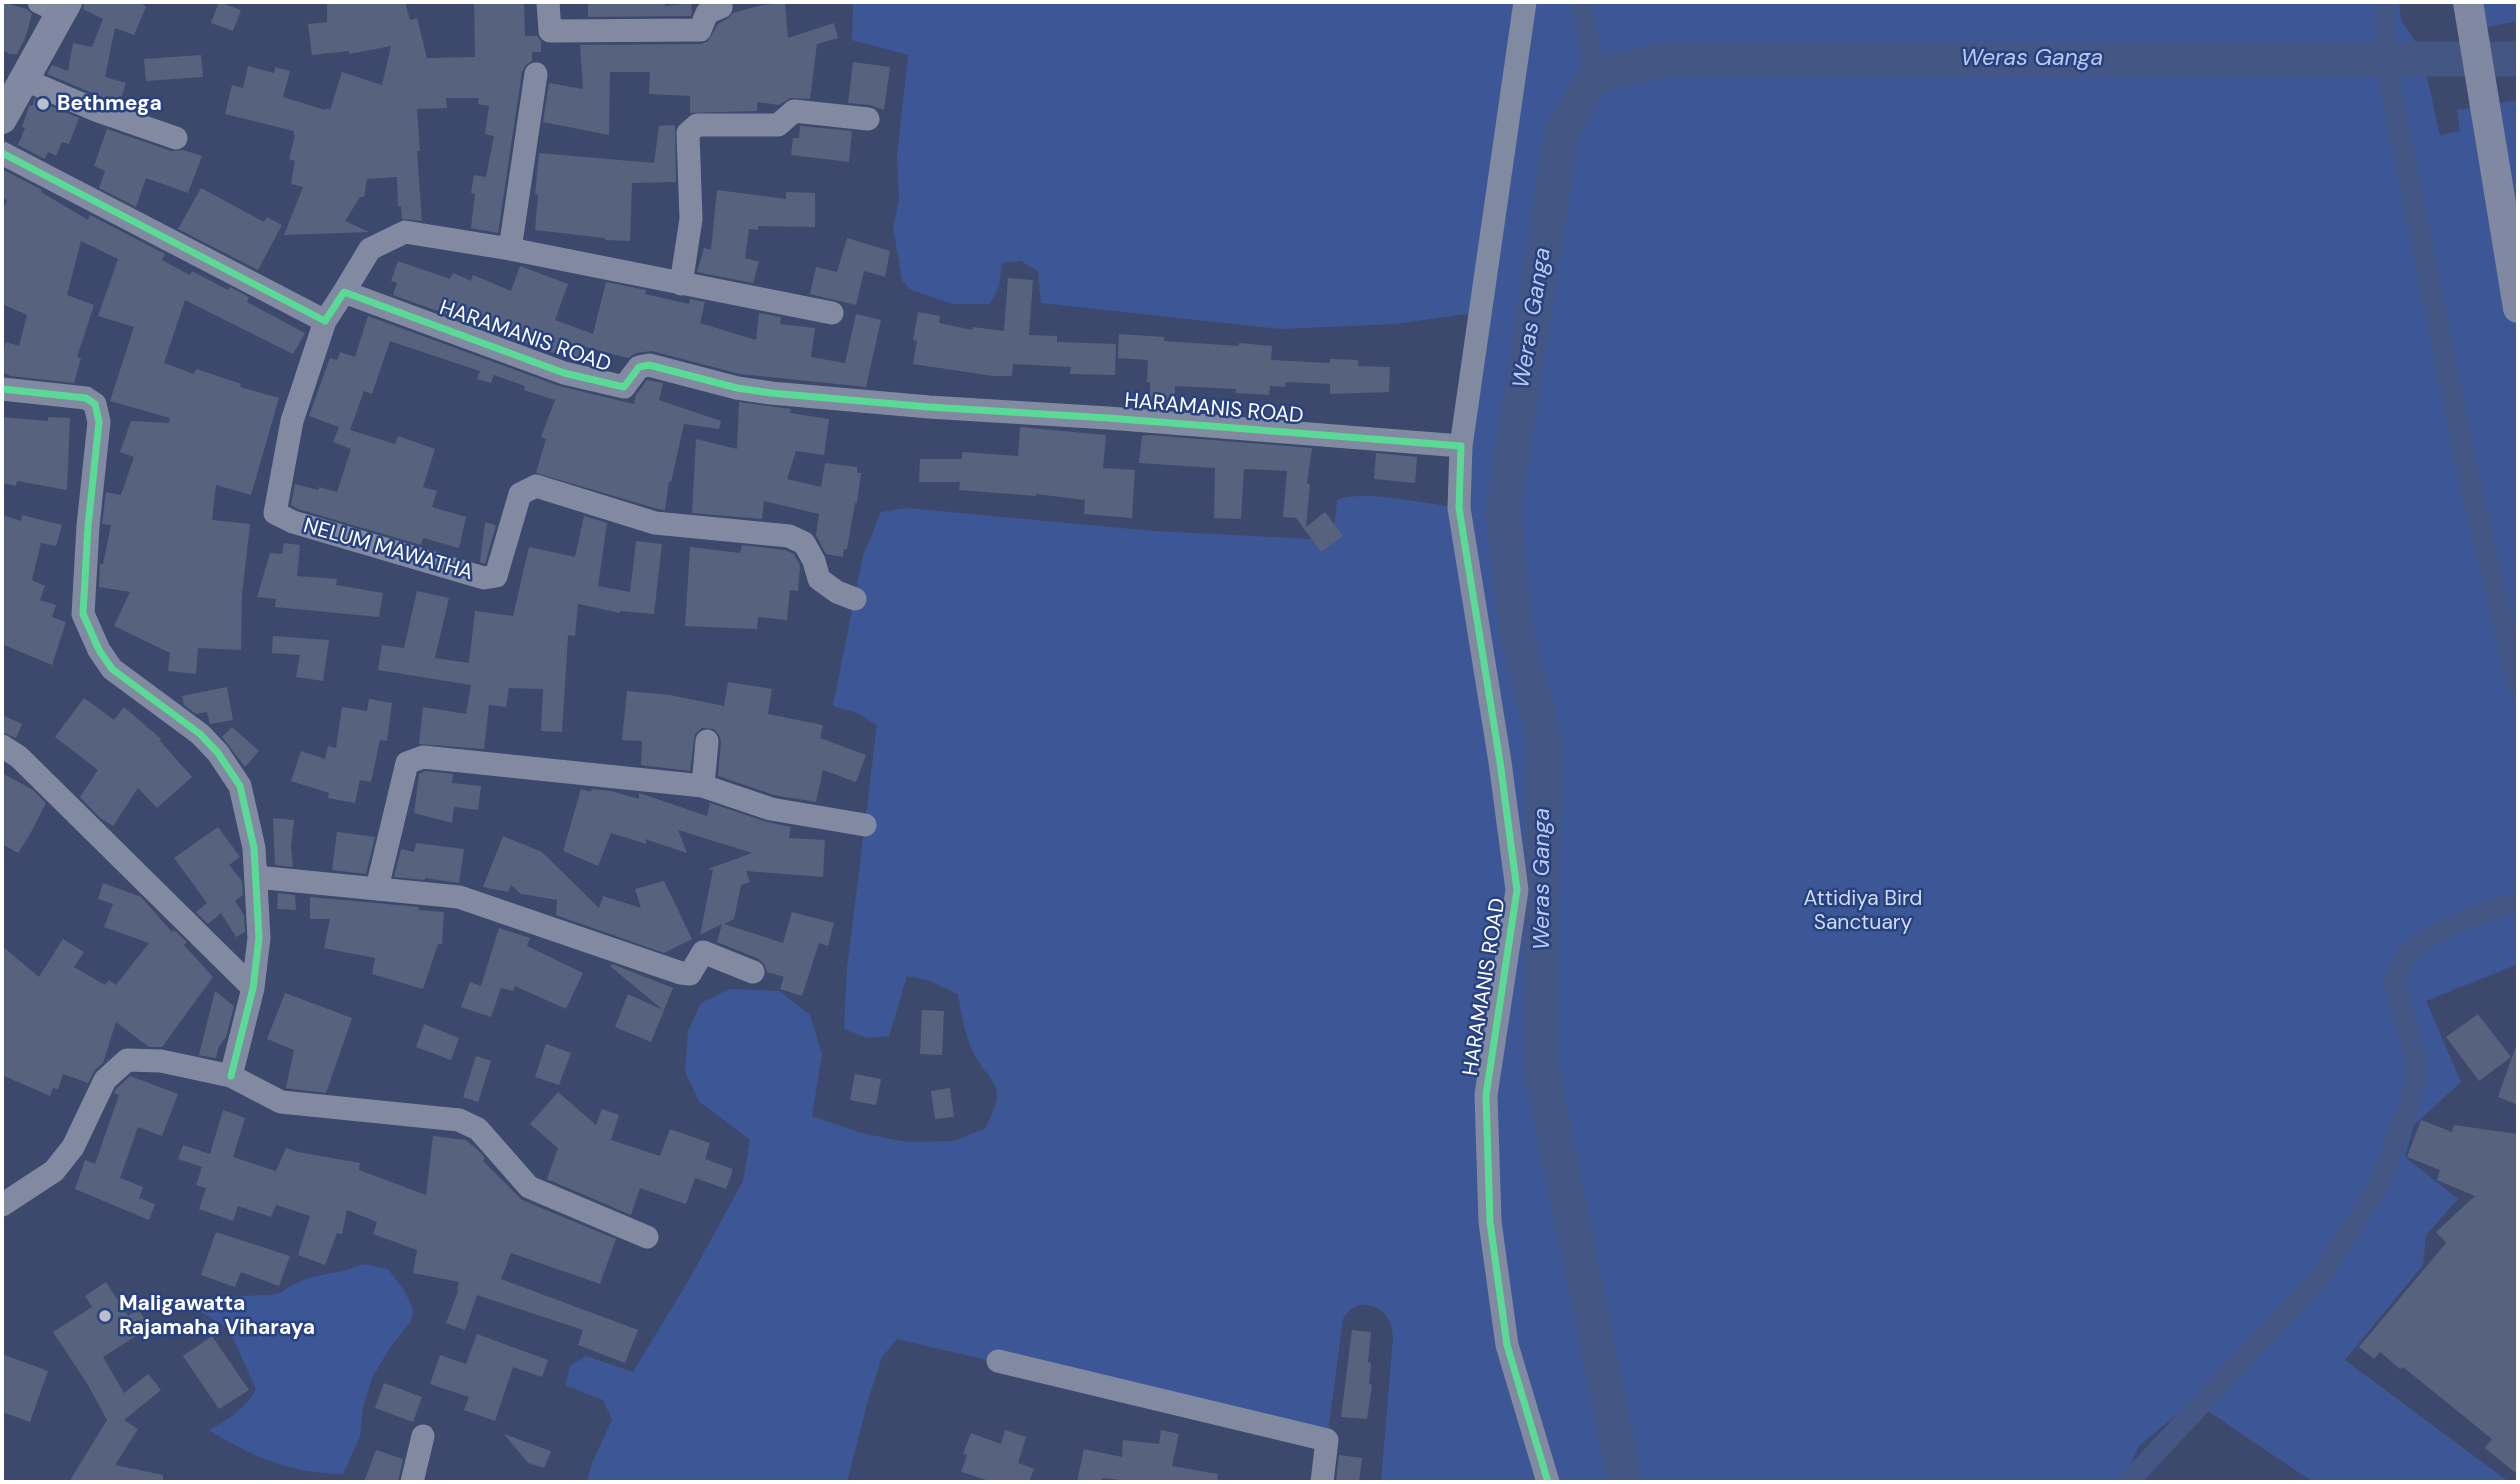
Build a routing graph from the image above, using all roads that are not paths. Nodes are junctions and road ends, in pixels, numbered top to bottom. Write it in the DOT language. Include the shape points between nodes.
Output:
graph roads {
  1 [pos="548,2"];
  2 [pos="720,2"];
  3 [pos="1525,2"];
  4 [pos="2468,4"];
  5 [pos="56,6"];
  6 [pos="536,74"];
  7 [pos="23,79"];
  8 [pos="2,119"];
  9 [pos="868,119"];
  10 [pos="176,138"];
  11 [pos="2,153"];
  12 [pos="510,249"];
  13 [pos="681,284"];
  14 [pos="344,292"];
  15 [pos="2518,308"];
  16 [pos="832,313"];
  17 [pos="325,321"];
  18 [pos="2,389"];
  19 [pos="1461,446"];
  20 [pos="855,598"];
  21 [pos="707,741"];
  22 [pos="2,746"];
  23 [pos="703,786"];
  24 [pos="865,825"];
  25 [pos="256,877"];
  26 [pos="377,888"];
  27 [pos="753,972"];
  28 [pos="253,988"];
  29 [pos="232,1076"];
  30 [pos="2,1205"];
  31 [pos="647,1237"];
  32 [pos="998,1362"];
  33 [pos="423,1436"];
  34 [pos="412,1482"];
  35 [pos="1322,1482"];
  36 [pos="1548,1482"];
  1 -- 2 [label="street" via="550,31 700,30 707,13 721,7"];
  3 -- 19 [label="street, HARAMANIS ROAD"];
  4 -- 15 [label="main road"];
  5 -- 7 [label="main road"];
  6 -- 12 [label="street"];
  7 -- 8 [label="main road"];
  7 -- 10 [label="street"];
  9 -- 13 [label="street" via="794,111 778,125 697,125 688,133 691,219"];
  11 -- 17 [label="street"];
  12 -- 13 [label="street"];
  12 -- 14 [label="street" via="405,232 370,249"];
  13 -- 16 [label="street"];
  14 -- 17 [label="street"];
  14 -- 19 [label="street, HARAMANIS ROAD" via="564,373 624,387 639,367 649,365 771,393"];
  17 -- 20 [label="street, NELUM MAWATHA" via="292,421 275,513 484,578 496,576 520,494 536,486 655,523 789,536 804,544 819,579"];
  18 -- 25 [label="street" via="86,398 95,404 99,422 83,614 112,669 200,734 226,764 240,786"];
  19 -- 36 [label="street, HARAMANIS ROAD" via="1459,508 1517,890 1486,1095 1490,1222 1507,1345"];
  21 -- 23 [label="street"];
  22 -- 28 [label="street" via="19,757"];
  23 -- 24 [label="street" via="771,809"];
  23 -- 26 [label="street" via="423,757 407,763"];
  25 -- 26 [label="street"];
  25 -- 28 [label="street" via="260,937"];
  26 -- 27 [label="street" via="459,897 681,973 690,974 703,952"];
  28 -- 29 [label="street"];
  29 -- 30 [label="street" via="161,1060 127,1060 105,1080 73,1147 54,1171"];
  29 -- 31 [label="street" via="281,1102 459,1120 478,1129 529,1187"];
  32 -- 35 [label="street" via="1327,1440"];
  33 -- 34 [label="street"];
}
